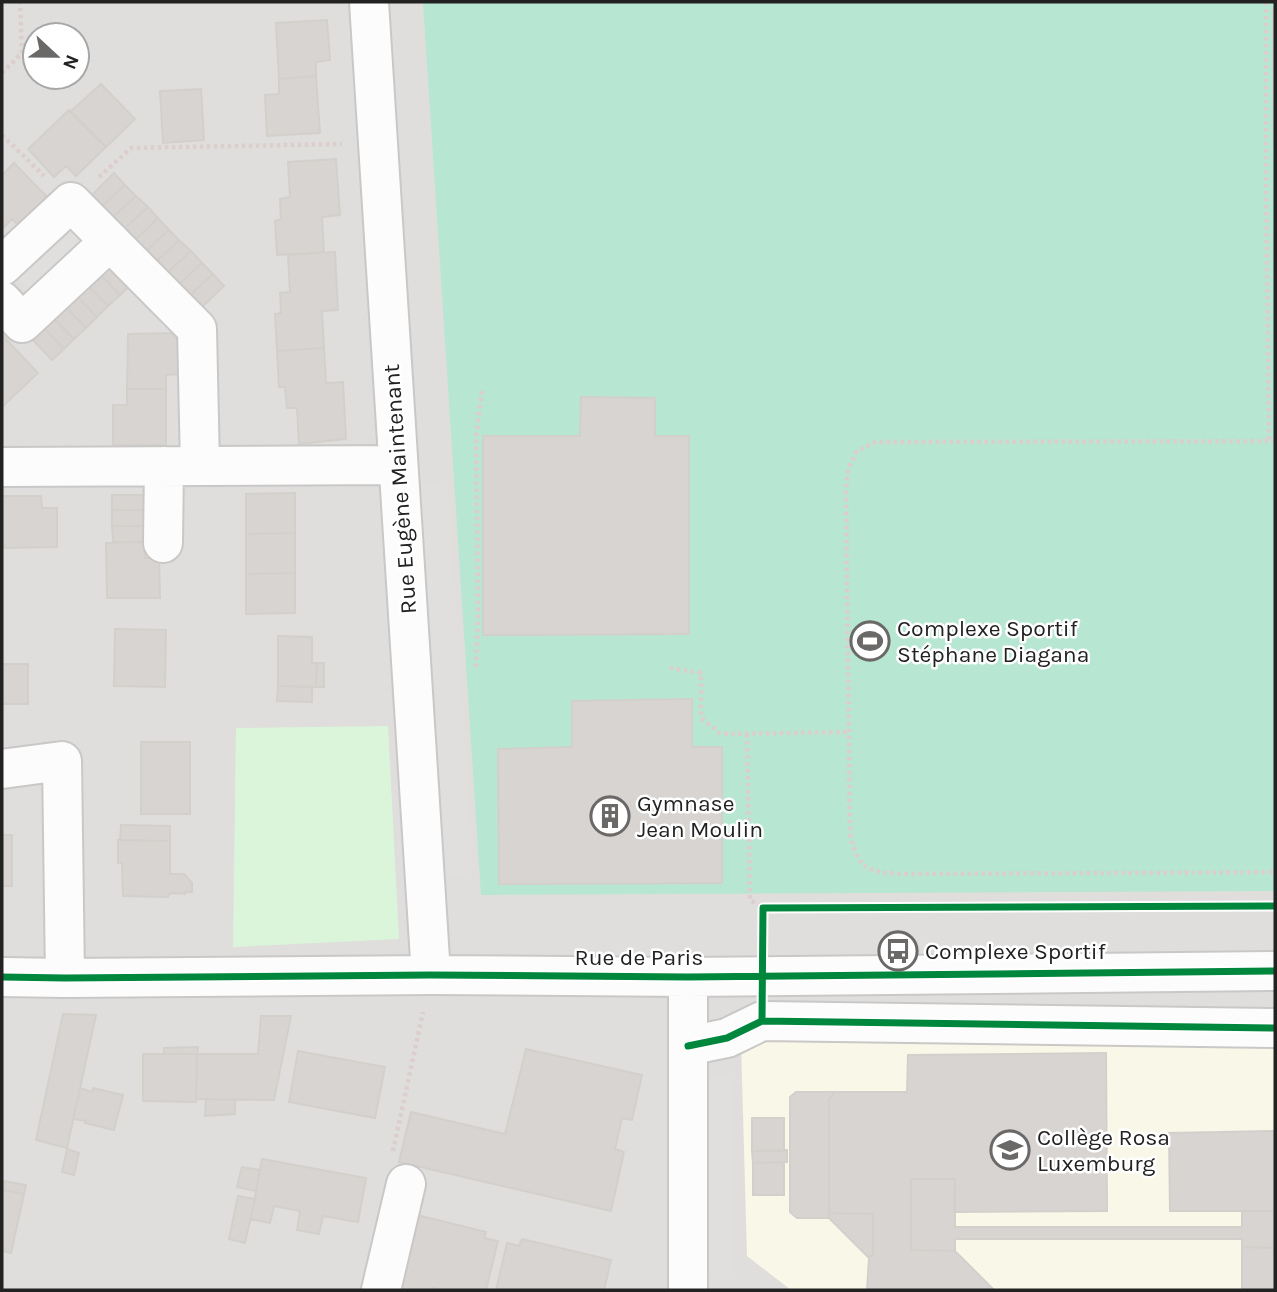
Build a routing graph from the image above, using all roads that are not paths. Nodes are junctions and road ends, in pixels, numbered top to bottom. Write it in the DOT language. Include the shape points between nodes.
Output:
graph roads {
  1 [pos="369,2"];
  2 [pos="110,241"];
  3 [pos="2,266"];
  4 [pos="2,301"];
  5 [pos="398,465"];
  6 [pos="182,466"];
  7 [pos="2,467"];
  8 [pos="163,543"];
  9 [pos="2,769"];
  10 [pos="1275,971"];
  11 [pos="431,975"];
  12 [pos="2,977"];
  13 [pos="688,977"];
  14 [pos="65,978"];
  15 [pos="1275,1028"];
  16 [pos="688,1046"];
  17 [pos="406,1184"];
  18 [pos="381,1290"];
  19 [pos="688,1290"];
  1 -- 5 [label="street, Rue Eugène Maintenant"];
  2 -- 3 [label="street" via="71,202"];
  2 -- 4 [label="street" via="22,323"];
  2 -- 6 [label="street" via="197,329"];
  5 -- 6 [label="street"];
  5 -- 11 [label="street, Rue Eugène Maintenant"];
  6 -- 7 [label="street"];
  6 -- 8 [label="street"];
  9 -- 14 [label="street" via="62,761"];
  10 -- 13 [label="street, Rue de Paris"];
  11 -- 13 [label="street, Rue de Paris"];
  11 -- 14 [label="street, Rue de Paris"];
  12 -- 14 [label="street, Rue de Paris"];
  13 -- 16 [label="street"];
  15 -- 16 [label="street" via="762,1021 726,1038"];
  16 -- 19 [label="street"];
  17 -- 18 [label="street"];
}
